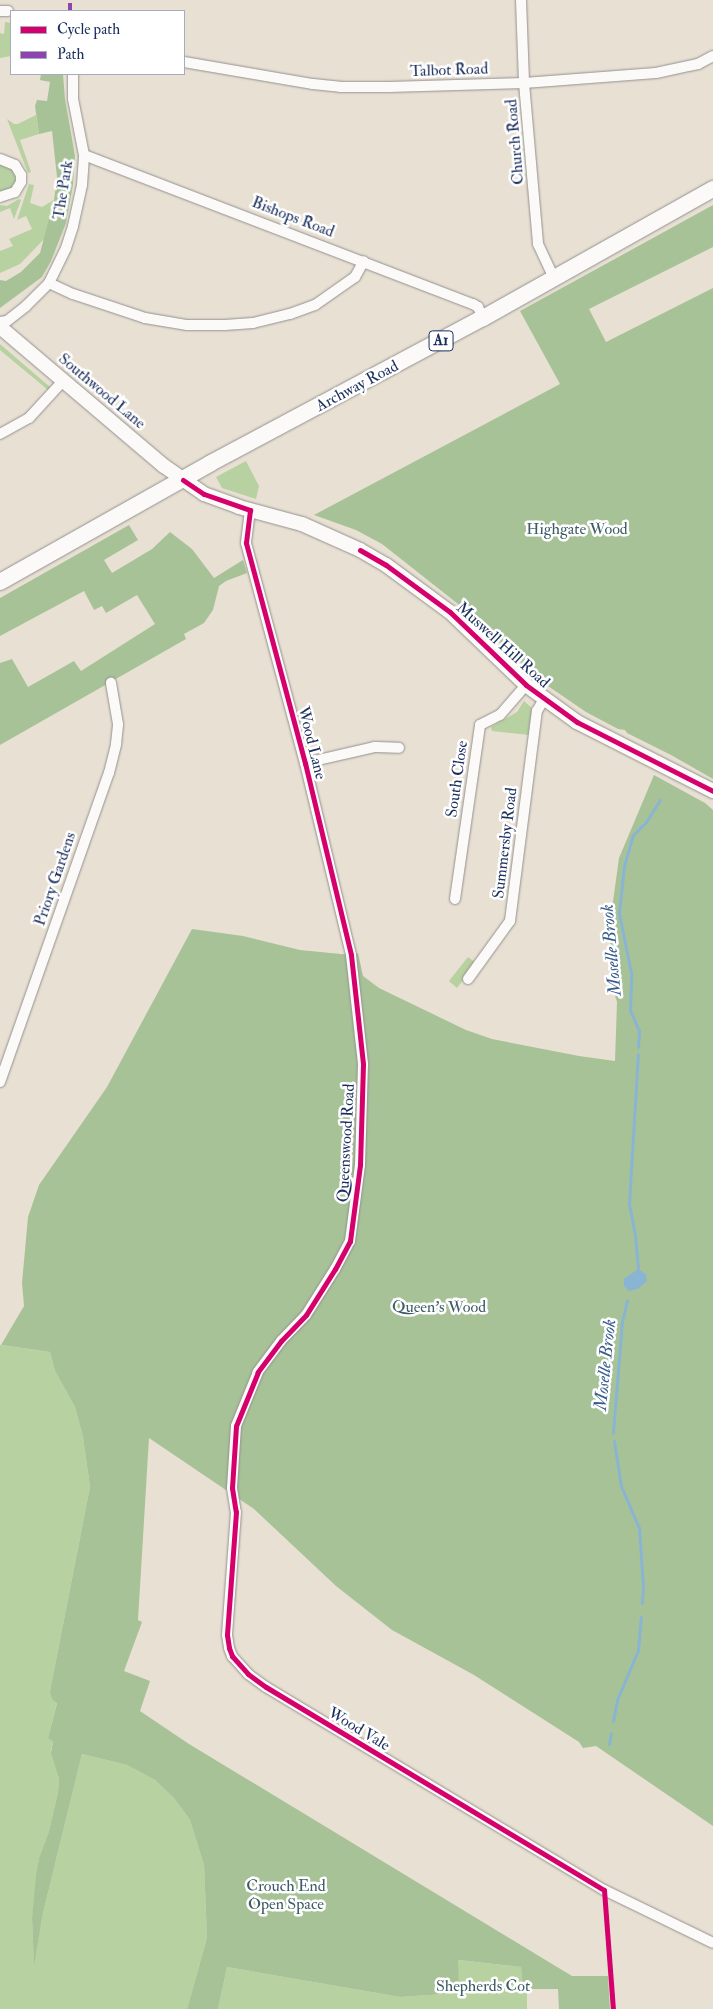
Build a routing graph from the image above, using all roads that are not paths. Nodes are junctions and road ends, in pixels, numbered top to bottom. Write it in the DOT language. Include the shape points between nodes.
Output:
graph roads {
  1 [pos="521,0"];
  2 [pos="713,56"];
  3 [pos="185,62"];
  4 [pos="73,75"];
  5 [pos="524,83"];
  6 [pos="84,154"];
  7 [pos="0,159"];
  8 [pos="713,189"];
  9 [pos="0,197"];
  10 [pos="364,261"];
  11 [pos="554,279"];
  12 [pos="49,283"];
  13 [pos="483,318"];
  14 [pos="0,320"];
  15 [pos="0,327"];
  16 [pos="63,381"];
  17 [pos="0,434"];
  18 [pos="183,480"];
  19 [pos="250,510"];
  20 [pos="0,582"];
  21 [pos="111,683"];
  22 [pos="526,686"];
  23 [pos="544,699"];
  24 [pos="399,748"];
  25 [pos="305,764"];
  26 [pos="713,791"];
  27 [pos="455,899"];
  28 [pos="468,979"];
  29 [pos="354,982"];
  30 [pos="0,1082"];
  31 [pos="236,1512"];
  32 [pos="713,1942"];
  1 -- 5 [label="street, Church Road"];
  2 -- 5 [label="street, Talbot Road" via="698,64 656,72"];
  3 -- 5 [label="street, Talbot Road" via="340,87"];
  4 -- 6 [label="street, The Park" via="73,99"];
  5 -- 11 [label="street, Church Road" via="538,244"];
  6 -- 10 [label="street, Bishops Road"];
  6 -- 12 [label="street, The Park" via="82,185 73,226"];
  7 -- 9 [label="street" via="14,165 21,175 15,192"];
  8 -- 11 [label="highway, Archway Road / A1"];
  10 -- 12 [label="street" via="355,277 315,305 262,321 225,325 187,325 146,318 118,311"];
  10 -- 13 [label="street, Bishops Road" via="472,304 478,307"];
  11 -- 13 [label="highway, Archway Road / A1"];
  12 -- 14 [label="street, The Park" via="7,321"];
  13 -- 18 [label="highway, Archway Road / A1"];
  15 -- 16 [label="main road, Southwood Lane"];
  16 -- 17 [label="street" via="29,418"];
  16 -- 18 [label="main road, Southwood Lane"];
  18 -- 19 [label="main road, Muswell Hill Road" via="204,494"];
  18 -- 20 [label="highway, Archway Road / A1"];
  19 -- 22 [label="main road, Muswell Hill Road" via="302,524 355,547 386,565 450,612"];
  19 -- 25 [label="street, Wood Lane" via="246,543"];
  21 -- 30 [label="street, Priory Gardens" via="118,724 108,773"];
  22 -- 23 [label="main road, Muswell Hill Road"];
  22 -- 27 [label="street, South Close" via="500,714 480,725"];
  23 -- 26 [label="main road, Muswell Hill Road" via="577,722"];
  23 -- 28 [label="street, Summersby Road" via="537,711 510,921"];
  24 -- 25 [label="street" via="375,747"];
  25 -- 29 [label="street, Wood Lane" via="351,954"];
  29 -- 31 [label="street, Queenswood Road" via="363,1073 360,1165 350,1241 306,1315 281,1341 250,1387 236,1426 232,1488"];
  31 -- 32 [label="street, Wood Vale" via="227,1635 232,1656 248,1674 604,1890"];
}
